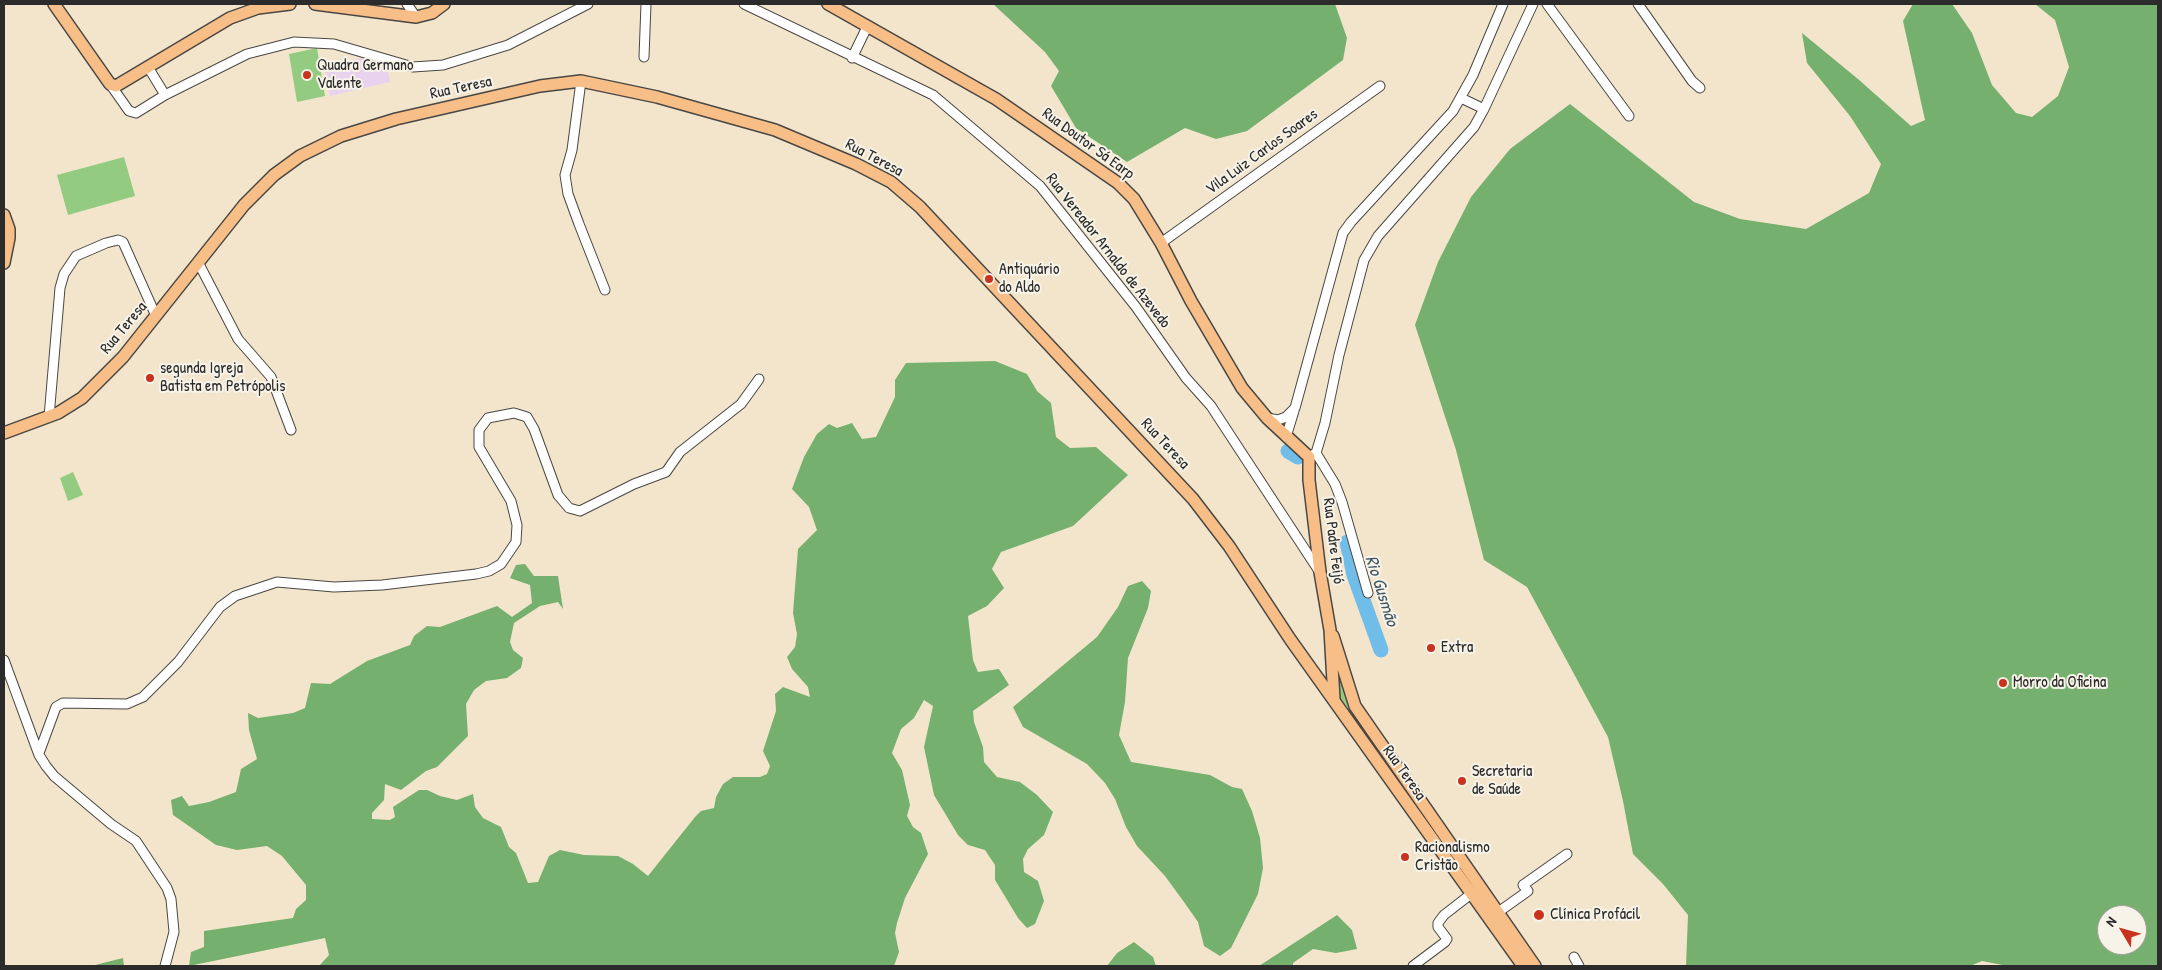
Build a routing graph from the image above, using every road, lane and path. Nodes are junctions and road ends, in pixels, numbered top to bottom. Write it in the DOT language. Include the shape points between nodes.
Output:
graph roads {
  1 [pos="54,4"];
  2 [pos="290,4"];
  3 [pos="315,4"];
  4 [pos="407,4"];
  5 [pos="444,4"];
  6 [pos="588,4"];
  7 [pos="646,4"];
  8 [pos="744,4"];
  9 [pos="828,4"];
  10 [pos="1503,4"];
  11 [pos="1533,4"];
  12 [pos="1547,4"];
  13 [pos="1638,4"];
  14 [pos="416,17"];
  15 [pos="867,27"];
  16 [pos="644,57"];
  17 [pos="852,58"];
  18 [pos="148,67"];
  19 [pos="581,80"];
  20 [pos="1380,86"];
  21 [pos="1700,88"];
  22 [pos="113,89"];
  23 [pos="165,95"];
  24 [pos="1461,98"];
  25 [pos="1484,109"];
  26 [pos="1629,116"];
  27 [pos="4,215"];
  28 [pos="1161,243"];
  29 [pos="198,262"];
  30 [pos="4,263"];
  31 [pos="605,290"];
  32 [pos="156,316"];
  33 [pos="759,379"];
  34 [pos="1295,408"];
  35 [pos="49,417"];
  36 [pos="1266,418"];
  37 [pos="291,430"];
  38 [pos="4,433"];
  39 [pos="1286,437"];
  40 [pos="1313,455"];
  41 [pos="1320,572"];
  42 [pos="1368,593"];
  43 [pos="1330,630"];
  44 [pos="4,660"];
  45 [pos="1334,701"];
  46 [pos="1355,706"];
  47 [pos="1345,714"];
  48 [pos="39,753"];
  49 [pos="1568,854"];
  50 [pos="1471,894"];
  51 [pos="1496,913"];
  52 [pos="1574,957"];
  53 [pos="165,966"];
  54 [pos="1413,966"];
  55 [pos="1523,966"];
  56 [pos="1534,966"];
  57 [pos="1579,966"];
  1 -- 22 [label="main road"];
  2 -- 18 [label="main road" via="258,8 230,18"];
  3 -- 14 [label="main road"];
  4 -- 14 [label="street"];
  5 -- 14 [label="main road" via="432,13"];
  6 -- 23 [label="street" via="508,45 443,65 413,67 334,44 294,42 247,54"];
  7 -- 16 [label="street"];
  8 -- 17 [label="street, Rua Vereador Arnaldo de Azevedo"];
  9 -- 15 [label="main road, Rua Doutor Sá Earp"];
  10 -- 24 [label="street"];
  11 -- 25 [label="street"];
  12 -- 26 [label="street"];
  13 -- 21 [label="street"];
  15 -- 17 [label="street"];
  15 -- 28 [label="main road, Rua Doutor Sá Earp" via="996,99 1118,183 1134,198"];
  17 -- 41 [label="street, Rua Vereador Arnaldo de Azevedo" via="934,95 1040,186 1136,307 1186,378 1211,406"];
  18 -- 22 [label="main road"];
  18 -- 23 [label="street"];
  19 -- 29 [label="main road, Rua Teresa" via="540,86 396,119 341,136 300,156 274,175 244,205"];
  19 -- 31 [label="street" via="572,150 565,175 576,217"];
  19 -- 45 [label="main road, Rua Teresa" via="657,97 775,130 891,182 920,206 1193,499 1229,546"];
  20 -- 28 [label="street, Vila Luiz Carlos Soares"];
  22 -- 23 [label="street" via="132,113"];
  24 -- 25 [label="street"];
  24 -- 34 [label="street" via="1445,122 1343,233"];
  25 -- 40 [label="street" via="1457,148 1378,236 1364,260"];
  27 -- 30 [label="main road" via="9,238"];
  28 -- 36 [label="main road, Rua Doutor Sá Earp" via="1190,301 1238,380"];
  29 -- 32 [label="main road, Rua Teresa"];
  29 -- 37 [label="street" via="238,340 271,377"];
  32 -- 35 [label="main road, Rua Teresa" via="82,398"];
  32 -- 35 [label="street" via="123,242 106,243 76,256 67,268 60,288"];
  33 -- 48 [label="street" via="740,404 680,452 666,472 580,511 569,508 558,495 527,417 514,413 488,418 479,430 479,447 512,501 517,526 516,542 501,564 476,574 382,585 334,587 277,582 235,596 220,607 178,662 143,696 127,704 63,704 56,707"];
  34 -- 36 [label="street" via="1278,420"];
  34 -- 39 [label="street"];
  35 -- 38 [label="main road, Rua Teresa"];
  36 -- 39 [label="main road, Rua Doutor Sá Earp"];
  39 -- 40 [label="main road, Rua Doutor Sá Earp"];
  40 -- 41 [label="main road, Rua Padre Feijó" via="1310,480"];
  40 -- 42 [label="street" via="1339,496"];
  41 -- 43 [label="main road, Rua Padre Feijó"];
  43 -- 45 [label="main road, Rua Padre Feijó"];
  43 -- 46 [label="main road, Rua Padre Feijó"];
  44 -- 48 [label="street"];
  45 -- 47 [label="main road, Rua Teresa"];
  46 -- 47 [label="main road" via="1353,714"];
  46 -- 51 [label="main road, Rua Teresa"];
  47 -- 50 [label="main road, Rua Teresa"];
  48 -- 53 [label="street" via="54,776 110,824 136,841 167,888 174,932"];
  49 -- 51 [label="street" via="1524,885 1528,891"];
  50 -- 54 [label="street" via="1438,923 1447,939 1445,942"];
  50 -- 55 [label="main road, Rua Teresa"];
  51 -- 56 [label="main road, Rua Teresa"];
  52 -- 57 [label="street"];
}
